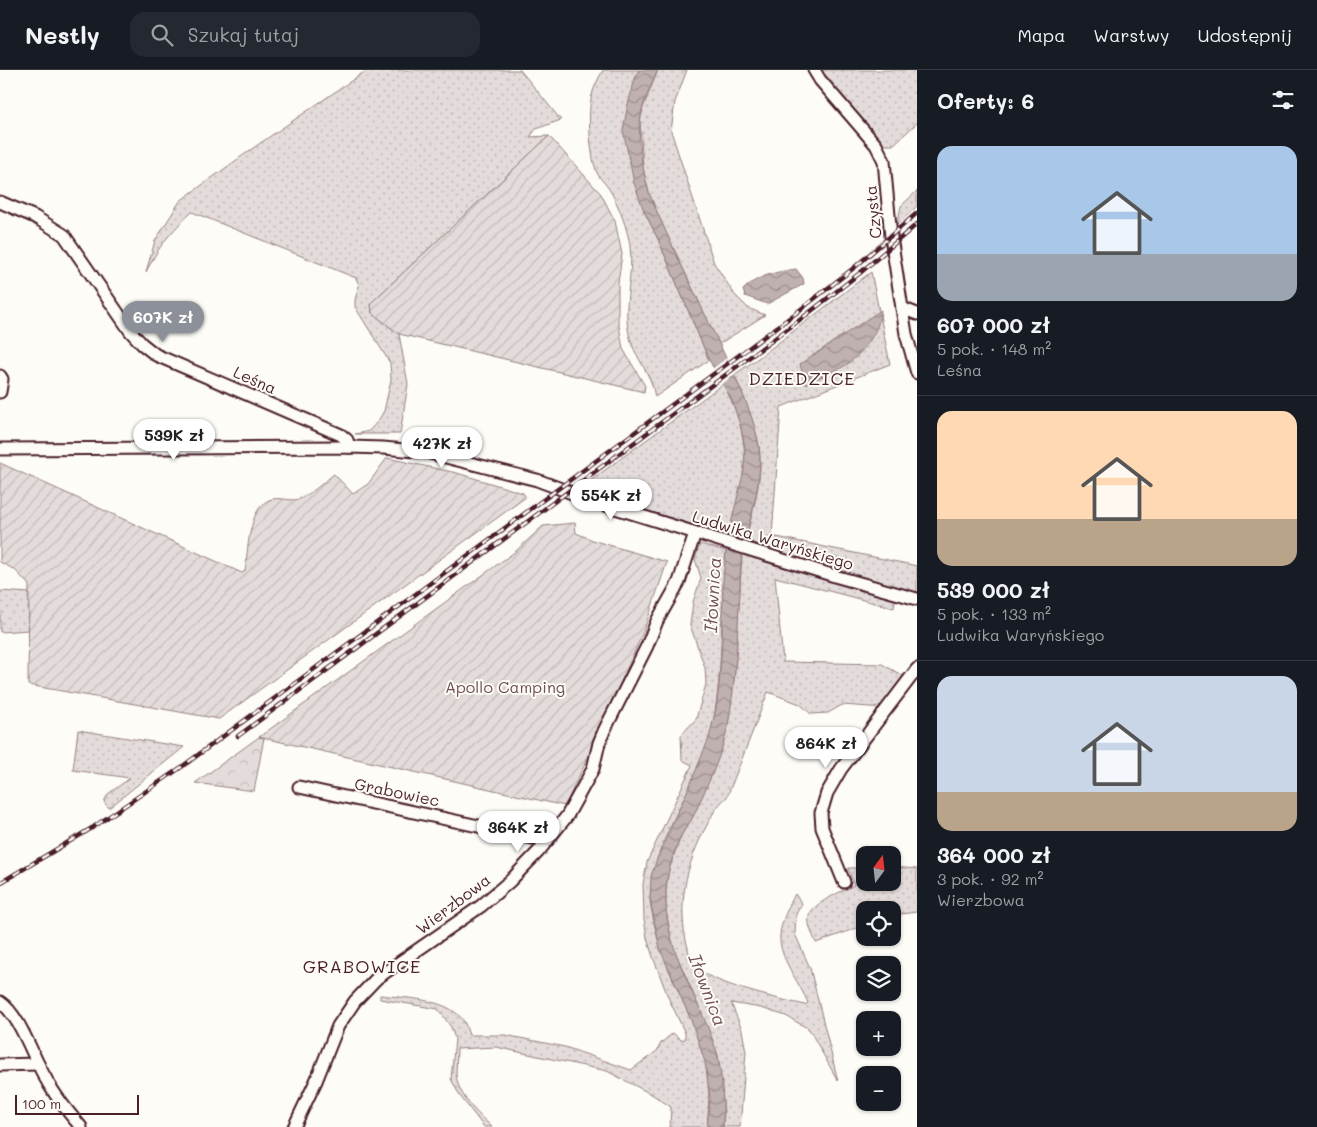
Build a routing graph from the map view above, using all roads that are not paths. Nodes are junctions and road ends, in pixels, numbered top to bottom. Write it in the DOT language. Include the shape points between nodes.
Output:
graph roads {
  1 [pos="814,70"];
  2 [pos="0,202"];
  3 [pos="902,308"];
  4 [pos="917,314"];
  5 [pos="917,373"];
  6 [pos="0,376"];
  7 [pos="0,392"];
  8 [pos="349,447"];
  9 [pos="0,449"];
  10 [pos="694,533"];
  11 [pos="917,599"];
  12 [pos="915,676"];
  13 [pos="299,788"];
  14 [pos="547,841"];
  15 [pos="844,882"];
  16 [pos="0,1002"];
  17 [pos="38,1064"];
  18 [pos="0,1065"];
  19 [pos="81,1127"];
  20 [pos="294,1127"];
  1 -- 3 [label="street, Czysta" via="876,145 884,161"];
  2 -- 8 [label="street, Leśna" via="35,217 64,235 131,332 156,355 341,435"];
  3 -- 4 [label="street"];
  3 -- 5 [label="street, Czysta"];
  6 -- 7 [label="street"];
  8 -- 9 [label="street, Ludwika Waryńskiego"];
  8 -- 10 [label="street, Ludwika Waryńskiego" via="426,452 469,462 544,482 586,499"];
  10 -- 11 [label="street, Ludwika Waryńskiego"];
  10 -- 14 [label="street, Wierzbowa" via="679,582 604,731 593,769 567,816"];
  12 -- 15 [label="street" via="841,769 827,793 821,813 822,828"];
  13 -- 14 [label="street, Grabowiec"];
  14 -- 20 [label="street, Wierzbowa" via="510,881 481,906 377,978 355,1001 338,1026"];
  16 -- 17 [label="street" via="22,1032"];
  17 -- 18 [label="street"];
  17 -- 19 [label="street"];
}
